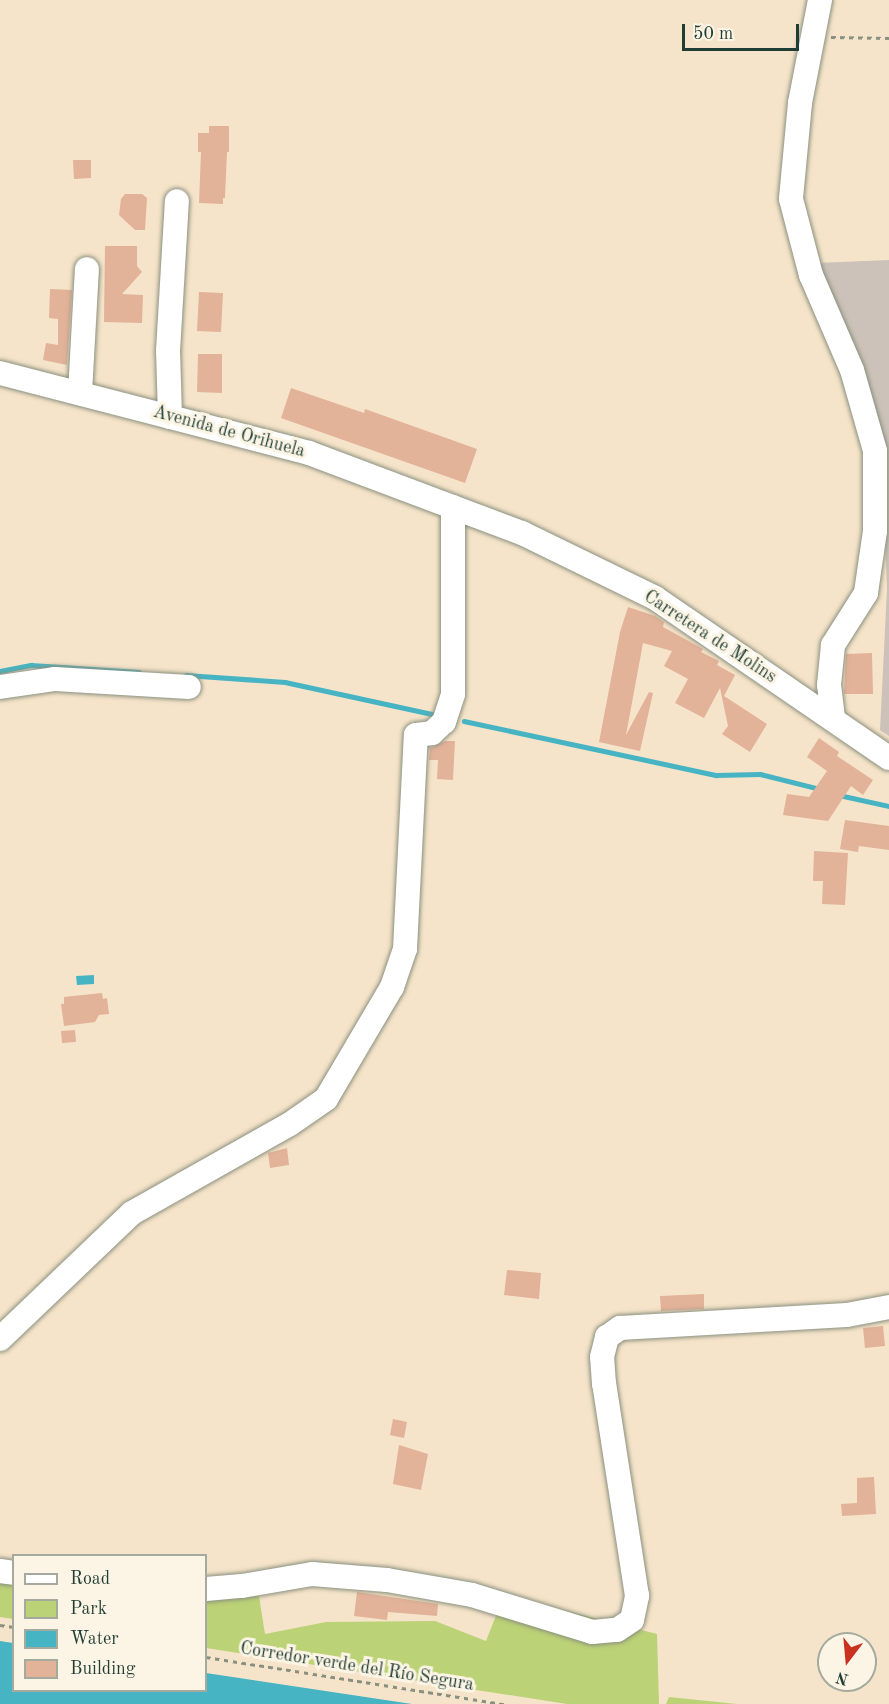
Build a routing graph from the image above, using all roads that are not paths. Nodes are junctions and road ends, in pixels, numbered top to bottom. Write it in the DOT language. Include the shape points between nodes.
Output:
graph roads {
  1 [pos="820,0"];
  2 [pos="177,201"];
  3 [pos="87,269"];
  4 [pos="0,373"];
  5 [pos="80,393"];
  6 [pos="170,417"];
  7 [pos="453,507"];
  8 [pos="0,687"];
  9 [pos="189,687"];
  10 [pos="833,719"];
  11 [pos="889,758"];
  12 [pos="889,1306"];
  13 [pos="0,1339"];
  14 [pos="207,1589"];
  1 -- 10 [label="street" via="800,104 791,199 811,275 852,370 875,451 875,531 866,593 833,645 829,685"];
  2 -- 6 [label="street" via="168,351"];
  3 -- 5 [label="street"];
  4 -- 5 [label="street, Avenida de Orihuela"];
  5 -- 6 [label="street, Avenida de Orihuela"];
  6 -- 7 [label="street, Avenida de Orihuela" via="309,453"];
  7 -- 10 [label="street, Carretera de Molins" via="522,532 656,598"];
  7 -- 13 [label="street" via="453,694 444,722 432,733 416,735 405,949 392,987 326,1099 290,1124 132,1214"];
  8 -- 9 [label="street" via="55,679"];
  10 -- 11 [label="street, Carretera de Molins"];
  12 -- 14 [label="street" via="847,1315 620,1328 607,1337 602,1357 604,1384 637,1596 632,1620 617,1630 592,1632 472,1595 387,1580 312,1574"];
}
